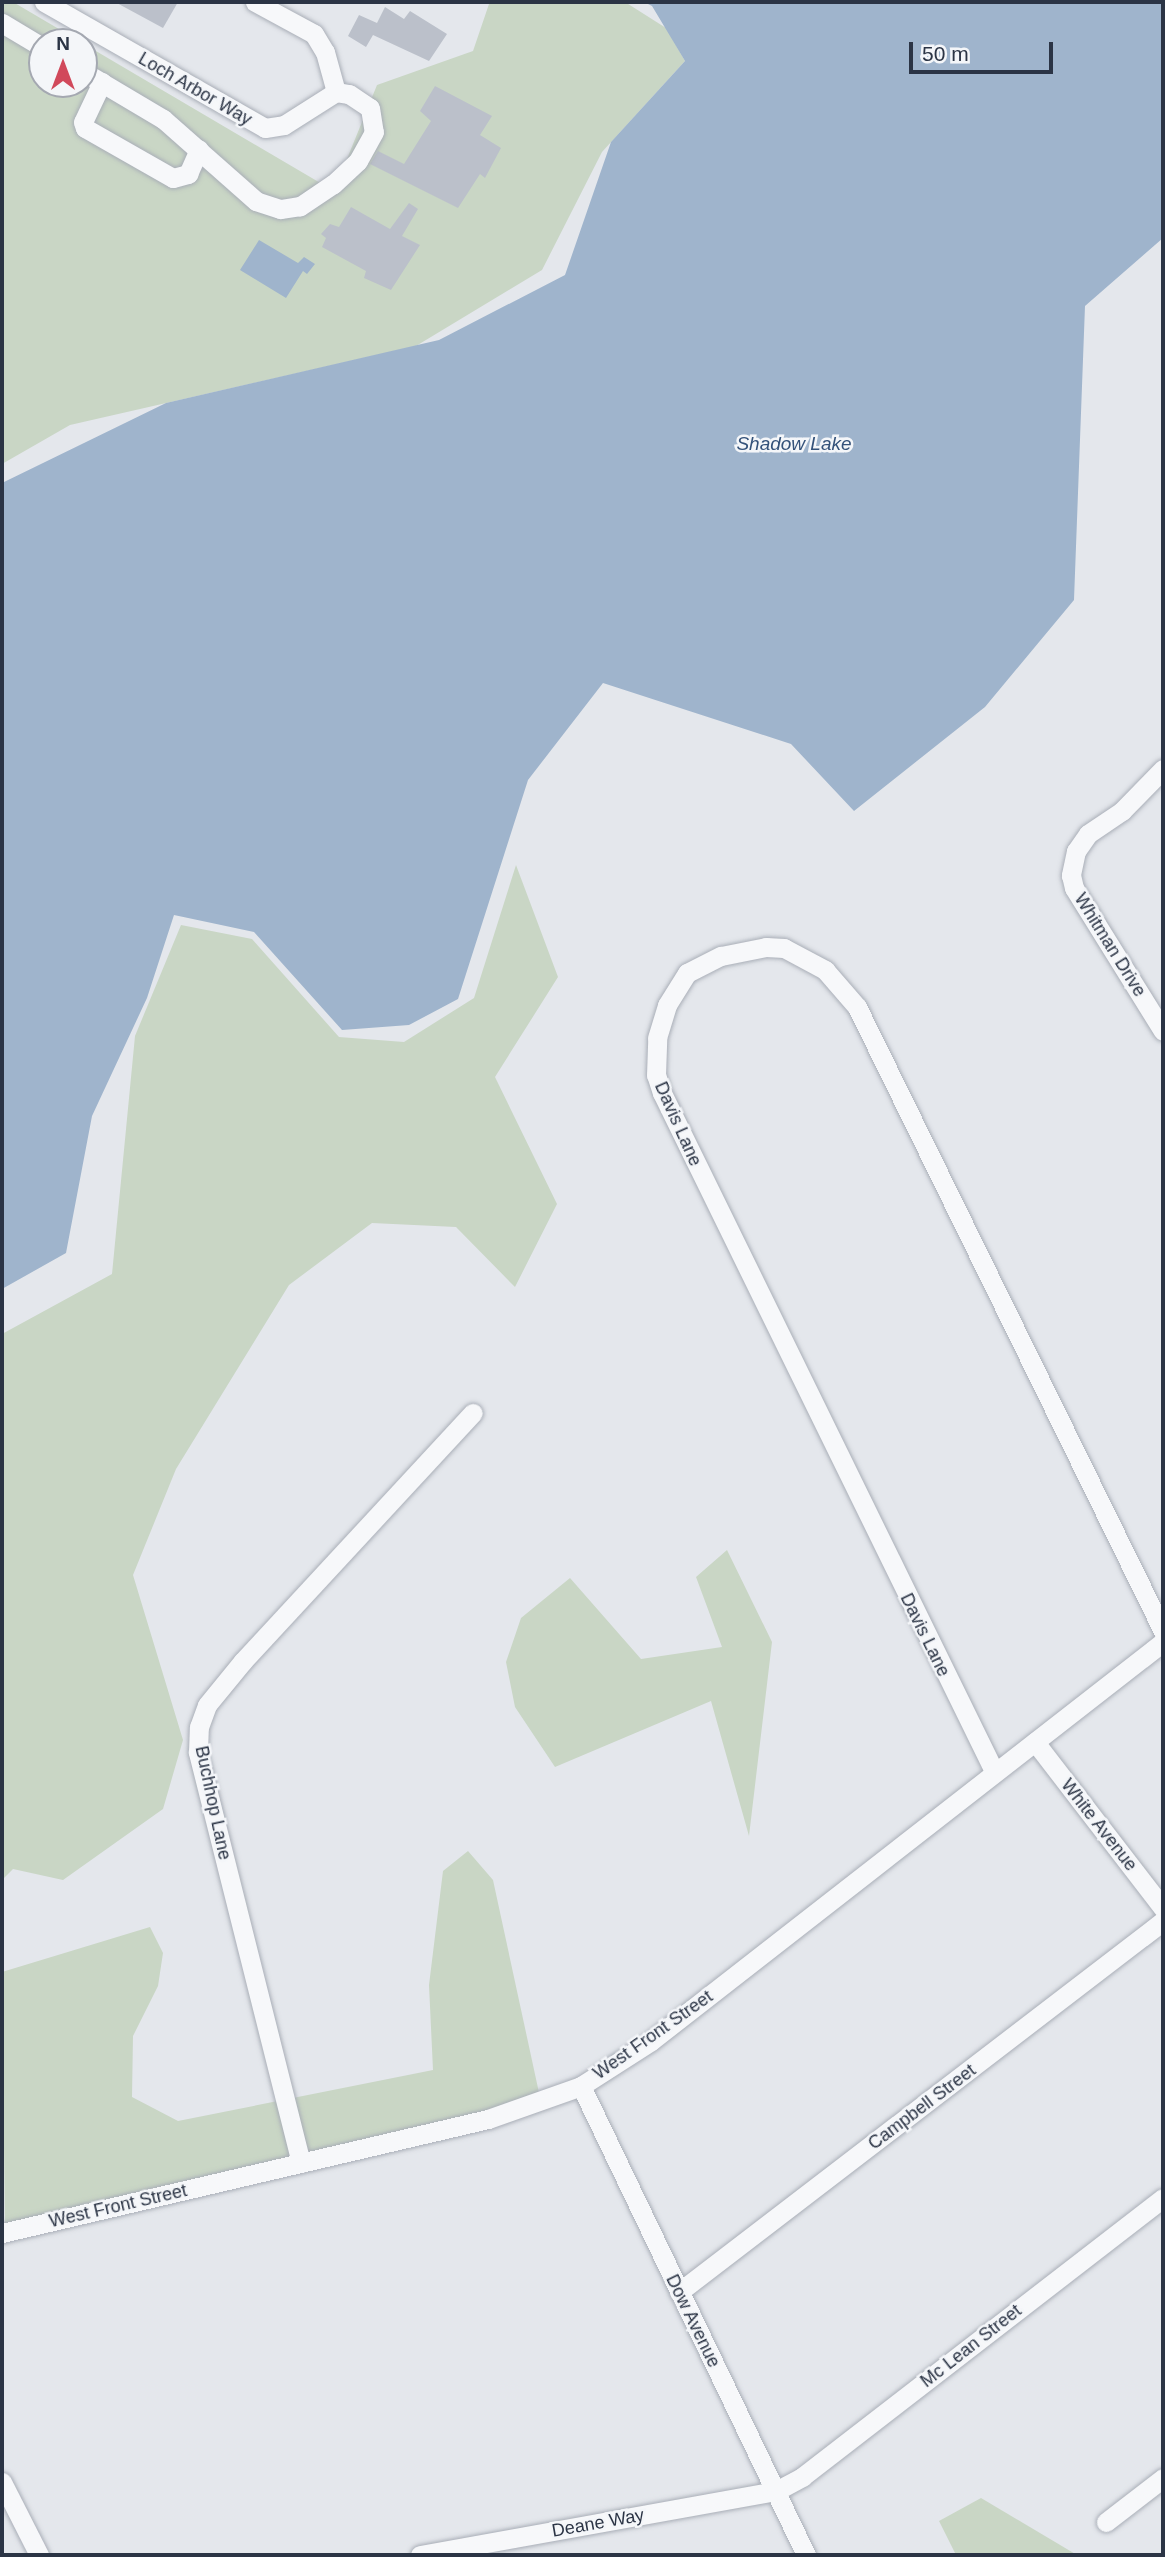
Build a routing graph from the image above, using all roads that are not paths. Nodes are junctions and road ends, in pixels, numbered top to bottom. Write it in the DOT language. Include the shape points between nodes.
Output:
graph roads {
  1 [pos="44,2"];
  2 [pos="255,2"];
  3 [pos="76,10"];
  4 [pos="2,23"];
  5 [pos="28,39"];
  6 [pos="98,80"];
  7 [pos="102,82"];
  8 [pos="336,92"];
  9 [pos="200,149"];
  10 [pos="1163,769"];
  11 [pos="1163,1031"];
  12 [pos="473,1413"];
  13 [pos="1163,1631"];
  14 [pos="1163,1642"];
  15 [pos="1035,1742"];
  16 [pos="994,1771"];
  17 [pos="1163,1908"];
  18 [pos="1163,1921"];
  19 [pos="581,2086"];
  20 [pos="301,2163"];
  21 [pos="1163,2197"];
  22 [pos="2,2232"];
  23 [pos="679,2292"];
  24 [pos="1163,2477"];
  25 [pos="2,2482"];
  26 [pos="776,2491"];
  27 [pos="1106,2522"];
  28 [pos="39,2555"];
  29 [pos="420,2555"];
  30 [pos="806,2555"];
  1 -- 3 [label="street, Loch Arbor Way"];
  2 -- 8 [label="street" via="314,34 325,52"];
  3 -- 8 [label="street, Loch Arbor Way" via="265,128 284,125"];
  4 -- 5 [label="street"];
  6 -- 7 [label="street"];
  7 -- 9 [label="street" via="163,118"];
  7 -- 9 [label="street" via="89,106 85,128 173,178 188,174"];
  8 -- 9 [label="street" via="349,93 370,108 374,132 358,161 300,206 280,209 256,201"];
  10 -- 11 [label="street, Whitman Drive" via="1122,811 1088,834 1076,851 1071,875 1074,888"];
  12 -- 20 [label="street, Buchhop Lane" via="243,1661 207,1705 199,1727 198,1752"];
  13 -- 16 [label="street, Davis Lane" via="851,1000 825,970 784,948 721,956 687,974 667,1005 657,1038 656,1075 662,1093"];
  14 -- 15 [label="street, West Front Street"];
  15 -- 16 [label="street, West Front Street"];
  15 -- 17 [label="street, White Avenue"];
  16 -- 19 [label="street, West Front Street" via="651,2041"];
  18 -- 23 [label="street, Campbell Street"];
  19 -- 20 [label="street, West Front Street" via="488,2119"];
  19 -- 23 [label="street, Dow Avenue"];
  20 -- 22 [label="street, West Front Street"];
  21 -- 26 [label="street, Mc Lean Street" via="802,2477"];
  23 -- 26 [label="street, Dow Avenue"];
  24 -- 27 [label="street"];
  25 -- 28 [label="street"];
  26 -- 29 [label="street, Deane Way"];
  26 -- 30 [label="street, Dow Avenue"];
}
